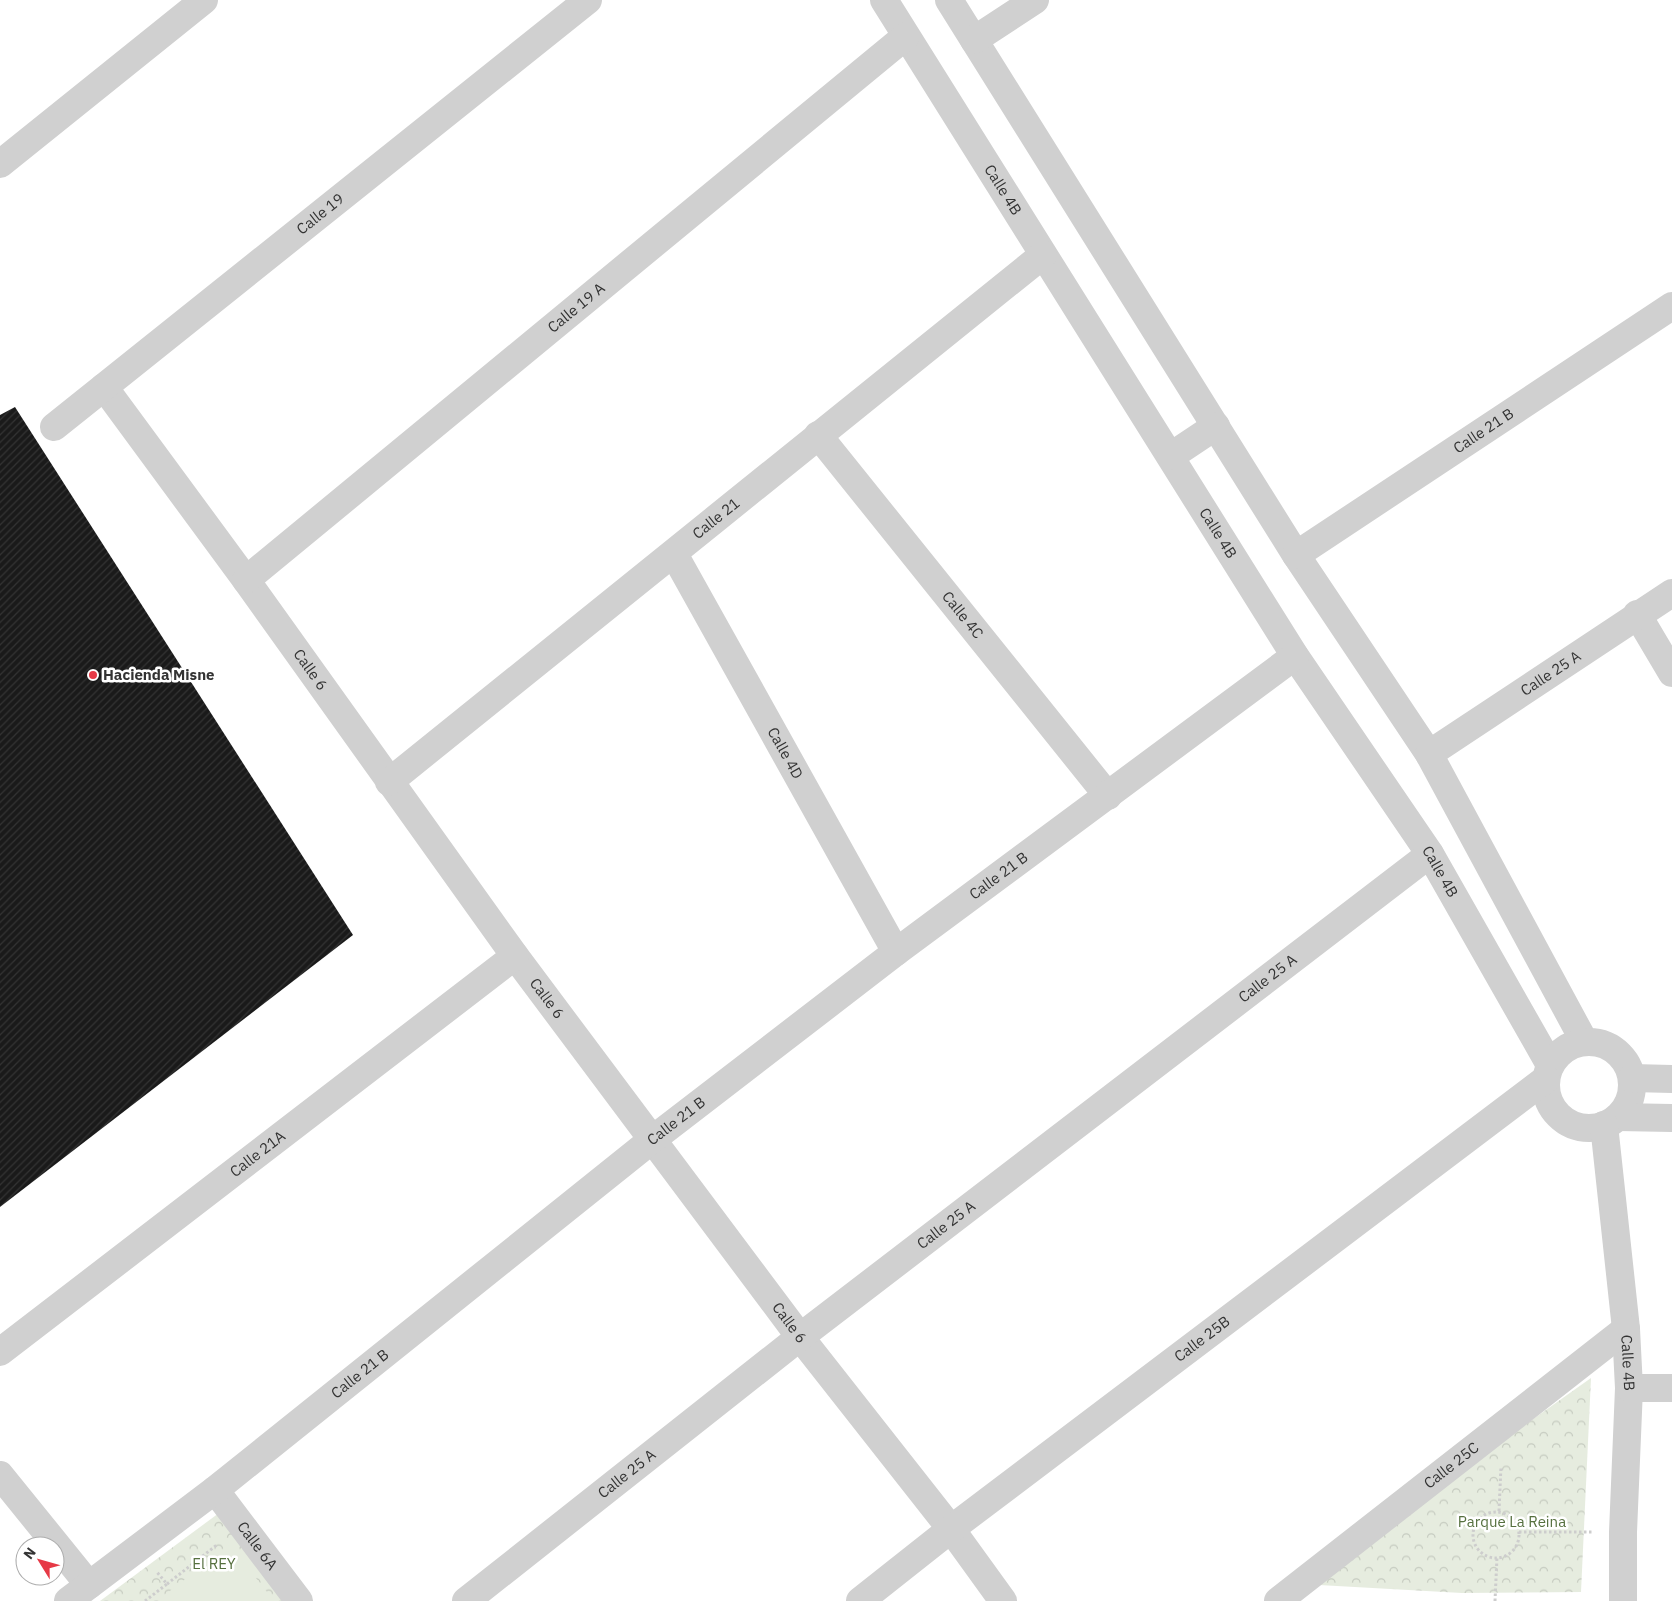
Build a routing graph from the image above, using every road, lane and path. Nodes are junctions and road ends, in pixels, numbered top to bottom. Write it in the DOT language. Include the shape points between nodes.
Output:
graph roads {
  1 [pos="204,0"];
  2 [pos="588,0"];
  3 [pos="884,0"];
  4 [pos="950,0"];
  5 [pos="1035,0"];
  6 [pos="906,36"];
  7 [pos="974,40"];
  8 [pos="0,164"];
  9 [pos="1043,255"];
  10 [pos="1672,306"];
  11 [pos="104,387"];
  12 [pos="1216,426"];
  13 [pos="54,427"];
  14 [pos="818,435"];
  15 [pos="1171,456"];
  16 [pos="674,554"];
  17 [pos="1296,555"];
  18 [pos="246,580"];
  19 [pos="1672,592"];
  20 [pos="1638,614"];
  21 [pos="1295,656"];
  22 [pos="1672,673"];
  23 [pos="1429,754"];
  24 [pos="389,782"];
  25 [pos="1108,796"];
  26 [pos="1430,854"];
  27 [pos="896,952"];
  28 [pos="515,956"];
  29 [pos="1584,1041"];
  30 [pos="1548,1072"];
  31 [pos="1632,1078"];
  32 [pos="1672,1079"];
  33 [pos="1672,1118"];
  34 [pos="1611,1121"];
  35 [pos="653,1139"];
  36 [pos="1626,1329"];
  37 [pos="800,1337"];
  38 [pos="0,1352"];
  39 [pos="1629,1388"];
  40 [pos="1672,1388"];
  41 [pos="1501,1458"];
  42 [pos="0,1475"];
  43 [pos="215,1490"];
  44 [pos="1499,1511"];
  45 [pos="951,1529"];
  46 [pos="1519,1532"];
  47 [pos="1623,1532"];
  48 [pos="224,1540"];
  49 [pos="1497,1558"];
  50 [pos="156,1570"];
  51 [pos="167,1584"];
  52 [pos="79,1593"];
  53 [pos="144,1601"];
  54 [pos="299,1601"];
  55 [pos="466,1601"];
  56 [pos="860,1601"];
  57 [pos="1003,1601"];
  58 [pos="1278,1601"];
  59 [pos="1495,1601"];
  60 [pos="1623,1601"];
  1 -- 8 [label="street"];
  2 -- 11 [label="street, Calle 19"];
  3 -- 6 [label="street, Calle 4B"];
  4 -- 7 [label="street"];
  5 -- 7 [label="street"];
  6 -- 9 [label="street, Calle 4B"];
  6 -- 18 [label="street, Calle 19 A"];
  7 -- 12 [label="street"];
  9 -- 14 [label="street, Calle 21"];
  9 -- 15 [label="street, Calle 4B"];
  10 -- 17 [label="street, Calle 21 B"];
  11 -- 13 [label="street, Calle 19"];
  11 -- 18 [label="street, Calle 6"];
  12 -- 15 [label="street"];
  12 -- 17 [label="street"];
  14 -- 16 [label="street, Calle 21"];
  14 -- 25 [label="street, Calle 4C"];
  15 -- 21 [label="street, Calle 4B"];
  16 -- 24 [label="street, Calle 21"];
  16 -- 27 [label="street, Calle 4D"];
  17 -- 23 [label="street"];
  18 -- 24 [label="street, Calle 6"];
  19 -- 20 [label="street, Calle 25 A"];
  20 -- 22 [label="street"];
  20 -- 23 [label="street, Calle 25 A"];
  21 -- 25 [label="street, Calle 21 B"];
  21 -- 26 [label="street, Calle 4B"];
  23 -- 29 [label="street"];
  24 -- 28 [label="street, Calle 6"];
  25 -- 27 [label="street, Calle 21 B"];
  26 -- 30 [label="street, Calle 4B"];
  26 -- 37 [label="street, Calle 25 A"];
  27 -- 35 [label="street, Calle 21 B"];
  28 -- 35 [label="street, Calle 6"];
  28 -- 38 [label="street, Calle 21A"];
  29 -- 30 [label="street" via="1558,1053"];
  29 -- 31 [label="street" via="1597,1042 1620,1054"];
  30 -- 34 [label="street" via="1545,1091 1556,1115 1578,1128 1591,1128"];
  30 -- 45 [label="street, Calle 25B"];
  31 -- 32 [label="street"];
  31 -- 34 [label="street" via="1630,1099"];
  33 -- 34 [label="street"];
  34 -- 36 [label="street, Calle 4B"];
  35 -- 37 [label="street, Calle 6"];
  35 -- 43 [label="street, Calle 21 B"];
  36 -- 39 [label="street, Calle 4B"];
  36 -- 58 [label="street, Calle 25C"];
  37 -- 45 [label="street, Calle 6"];
  37 -- 55 [label="street, Calle 25 A"];
  39 -- 40 [label="street"];
  39 -- 47 [label="street, Calle 4B"];
  41 -- 44 [label="path"];
  42 -- 52 [label="street"];
  43 -- 52 [label="street, Calle 21 B"];
  43 -- 54 [label="street, Calle 6A"];
  44 -- 46 [label="path" via="1512,1518"];
  44 -- 49 [label="path" via="1484,1515 1473,1534 1478,1548"];
  45 -- 56 [label="street, Calle 25B"];
  45 -- 57 [label="street, Calle 6"];
  46 -- 47 [label="path"];
  46 -- 49 [label="path" via="1516,1546 1505,1556"];
  47 -- 60 [label="street, Calle 4B"];
  48 -- 51 [label="path"];
  49 -- 59 [label="path"];
  50 -- 51 [label="path"];
  51 -- 53 [label="path"];
}
